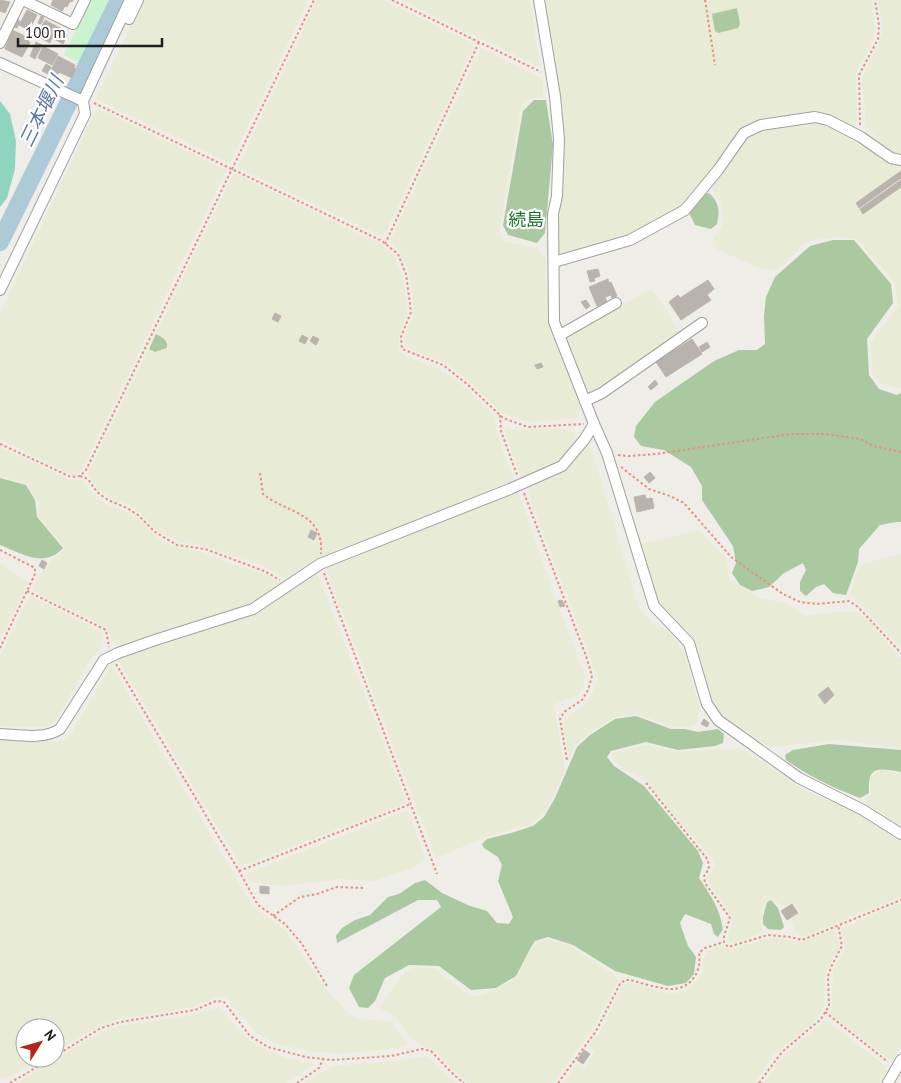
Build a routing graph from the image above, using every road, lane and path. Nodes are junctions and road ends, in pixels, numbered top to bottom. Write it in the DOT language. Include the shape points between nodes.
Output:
graph roads {
  1 [pos="22,0"];
  2 [pos="85,0"];
  3 [pos="130,0"];
  4 [pos="138,0"];
  5 [pos="314,0"];
  6 [pos="392,0"];
  7 [pos="539,0"];
  8 [pos="705,0"];
  9 [pos="875,0"];
  10 [pos="479,42"];
  11 [pos="0,43"];
  12 [pos="0,63"];
  13 [pos="715,65"];
  14 [pos="551,77"];
  15 [pos="85,101"];
  16 [pos="861,137"];
  17 [pos="901,160"];
  18 [pos="232,169"];
  19 [pos="385,244"];
  20 [pos="554,262"];
  21 [pos="0,290"];
  22 [pos="616,303"];
  23 [pos="702,322"];
  24 [pos="560,335"];
  25 [pos="585,401"];
  26 [pos="500,415"];
  27 [pos="594,424"];
  28 [pos="0,444"];
  29 [pos="901,452"];
  30 [pos="607,453"];
  31 [pos="619,464"];
  32 [pos="260,473"];
  33 [pos="80,476"];
  34 [pos="520,485"];
  35 [pos="0,550"];
  36 [pos="320,564"];
  37 [pos="288,585"];
  38 [pos="27,591"];
  39 [pos="0,648"];
  40 [pos="901,653"];
  41 [pos="110,657"];
  42 [pos="0,734"];
  43 [pos="567,760"];
  44 [pos="646,783"];
  45 [pos="411,804"];
  46 [pos="901,834"];
  47 [pos="239,871"];
  48 [pos="437,874"];
  49 [pos="364,888"];
  50 [pos="901,900"];
  51 [pos="273,916"];
  52 [pos="838,925"];
  53 [pos="724,942"];
  54 [pos="327,986"];
  55 [pos="825,1012"];
  56 [pos="65,1050"];
  57 [pos="324,1058"];
  58 [pos="898,1065"];
  59 [pos="35,1068"];
  60 [pos="10,1083"];
  61 [pos="297,1083"];
  62 [pos="464,1083"];
  63 [pos="558,1083"];
  64 [pos="759,1083"];
  65 [pos="888,1083"];
  1 -- 2 [label="street" via="73,24"];
  1 -- 11 [label="street"];
  3 -- 15 [label="street"];
  4 -- 15 [label="street"];
  5 -- 18 [label="path"];
  6 -- 10 [label="path"];
  7 -- 14 [label="street"];
  8 -- 13 [label="path"];
  9 -- 16 [label="path" via="878,39 859,75"];
  10 -- 14 [label="path"];
  10 -- 19 [label="path"];
  12 -- 15 [label="street"];
  14 -- 20 [label="street" via="559,139 553,214"];
  15 -- 18 [label="path"];
  15 -- 21 [label="street" via="85,114"];
  16 -- 17 [label="street" via="891,158"];
  16 -- 20 [label="street" via="815,117 761,125 744,133 685,210 630,240"];
  18 -- 19 [label="path"];
  18 -- 33 [label="path" via="86,470"];
  19 -- 26 [label="path" via="398,254 406,274 411,312 401,337 402,349 443,365"];
  20 -- 24 [label="street" via="554,322"];
  22 -- 24 [label="street"];
  23 -- 25 [label="street" via="602,393"];
  24 -- 25 [label="street"];
  25 -- 27 [label="street"];
  26 -- 27 [label="path" via="528,427"];
  26 -- 34 [label="path" via="501,431"];
  27 -- 30 [label="street"];
  27 -- 34 [label="street" via="562,466"];
  28 -- 33 [label="path" via="70,477"];
  29 -- 30 [label="path" via="873,446 860,439 826,434 791,434 647,455"];
  30 -- 46 [label="street" via="654,606 688,643 707,704 718,720 798,778"];
  31 -- 40 [label="path" via="649,489 684,503 731,557 784,594 808,603 849,600"];
  32 -- 36 [label="path" via="263,494 306,516 321,536"];
  33 -- 37 [label="path" via="88,479 108,500 138,515 155,532 177,545 205,549 264,571"];
  34 -- 36 [label="street"];
  34 -- 43 [label="path" via="592,676 582,700 564,712 560,719"];
  35 -- 38 [label="path" via="35,568"];
  36 -- 37 [label="street"];
  36 -- 45 [label="path"];
  37 -- 41 [label="street" via="253,609"];
  38 -- 39 [label="path"];
  38 -- 41 [label="path" via="106,630"];
  41 -- 42 [label="street" via="104,660 60,729 52,734"];
  41 -- 47 [label="path"];
  44 -- 53 [label="path" via="708,860 710,869 704,876 705,883 730,918"];
  45 -- 47 [label="path"];
  45 -- 48 [label="path"];
  47 -- 51 [label="path" via="258,905"];
  49 -- 51 [label="path" via="337,887 300,897"];
  50 -- 52 [label="path"];
  51 -- 54 [label="path" via="285,924 302,944"];
  52 -- 53 [label="path" via="802,940 768,935 728,947"];
  52 -- 55 [label="path" via="842,946 828,976 829,1006"];
  53 -- 63 [label="path" via="699,953 697,974 680,988 668,989 630,980 620,984 596,1032"];
  55 -- 58 [label="path"];
  55 -- 64 [label="path" via="813,1027 782,1052"];
  56 -- 57 [label="path" via="102,1028 120,1022 195,1010 216,1001 224,1002 250,1036 268,1046 306,1057"];
  57 -- 61 [label="path" via="320,1068"];
  57 -- 62 [label="path" via="391,1056 422,1049 431,1051"];
  58 -- 65 [label="street"];
  59 -- 60 [label="path"];
}
